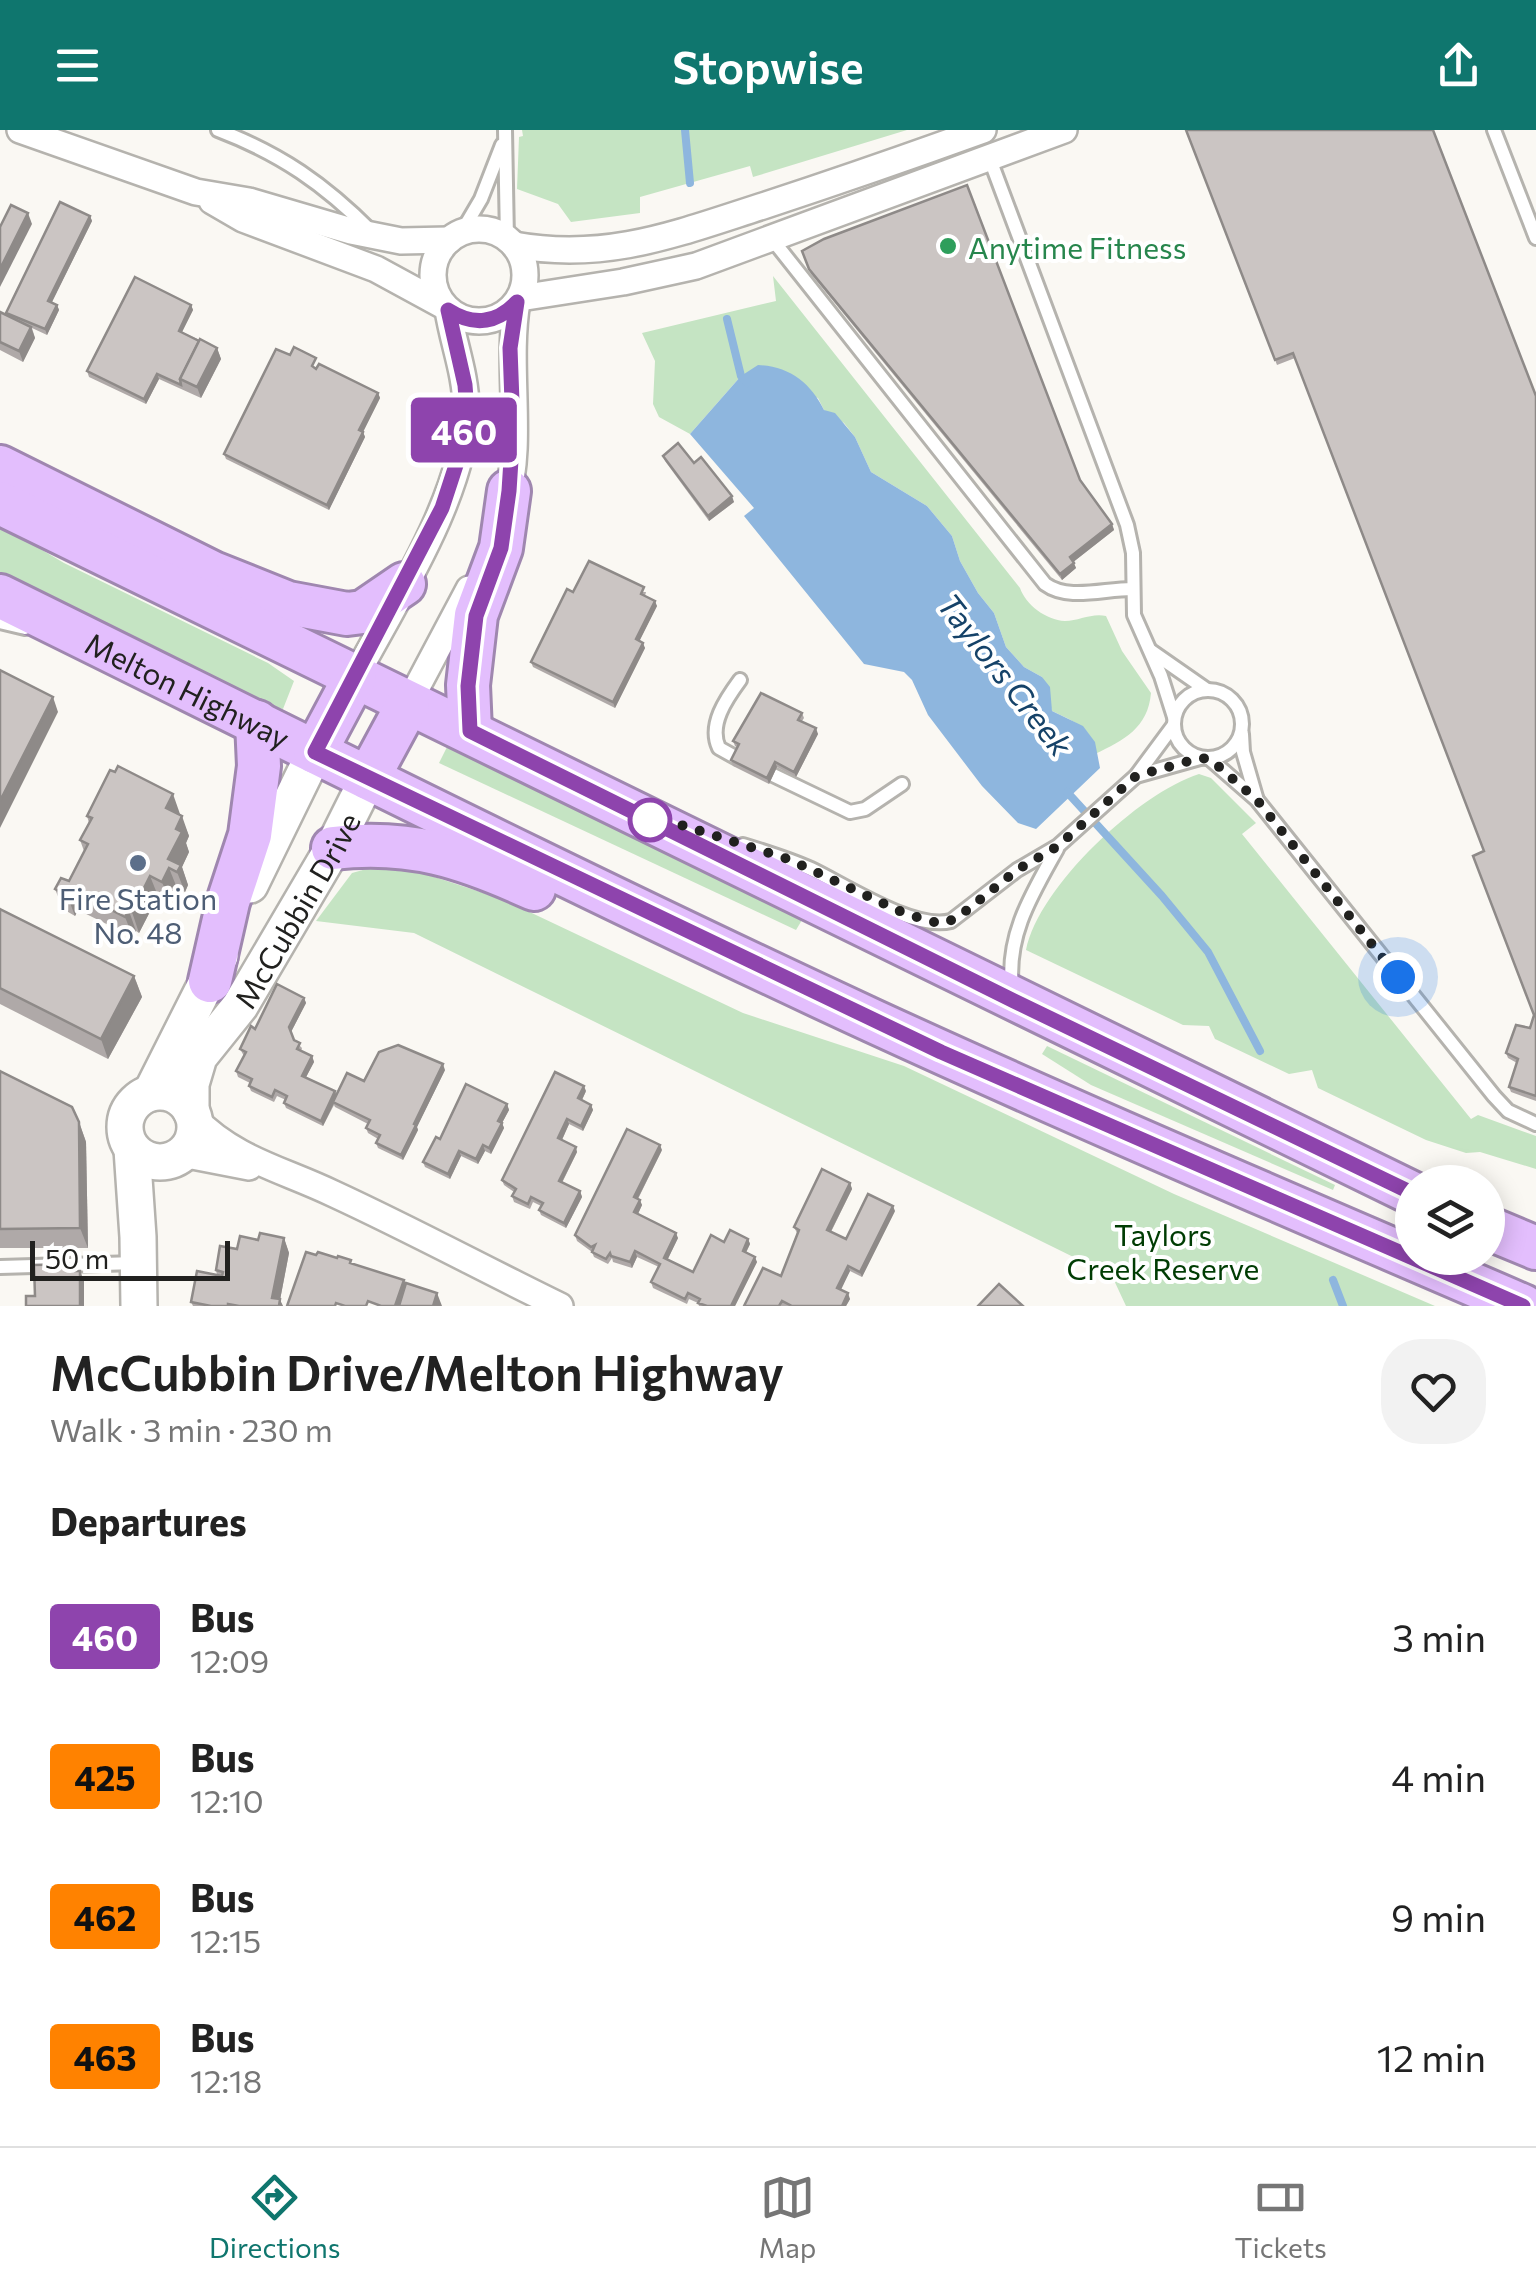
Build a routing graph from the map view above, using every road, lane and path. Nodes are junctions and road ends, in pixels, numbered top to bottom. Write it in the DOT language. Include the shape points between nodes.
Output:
graph roads {
  1 [pos="20,130"];
  2 [pos="218,130"];
  3 [pos="1064,130"];
  4 [pos="1494,130"];
  5 [pos="981,131"];
  6 [pos="505,133"];
  7 [pos="990,158"];
  8 [pos="196,192"];
  9 [pos="376,236"];
  10 [pos="455,236"];
  11 [pos="1536,238"];
  12 [pos="772,239"];
  13 [pos="510,242"];
  14 [pos="563,252"];
  15 [pos="623,282"];
  16 [pos="518,300"];
  17 [pos="446,308"];
  18 [pos="0,468"];
  19 [pos="509,491"];
  20 [pos="0,503"];
  21 [pos="404,584"];
  22 [pos="1132,589"];
  23 [pos="0,596"];
  24 [pos="0,622"];
  25 [pos="106,648"];
  26 [pos="1150,649"];
  27 [pos="355,678"];
  28 [pos="740,680"];
  29 [pos="1207,690"];
  30 [pos="408,704"];
  31 [pos="257,722"];
  32 [pos="1174,722"];
  33 [pos="1242,730"];
  34 [pos="470,731"];
  35 [pos="315,752"];
  36 [pos="738,758"];
  37 [pos="1205,758"];
  38 [pos="773,775"];
  39 [pos="1136,776"];
  40 [pos="368,778"];
  41 [pos="902,784"];
  42 [pos="1257,800"];
  43 [pos="619,805"];
  44 [pos="713,835"];
  45 [pos="732,841"];
  46 [pos="1058,846"];
  47 [pos="332,848"];
  48 [pos="210,981"];
  49 [pos="1014,1001"];
  50 [pos="869,1019"];
  51 [pos="151,1093"];
  52 [pos="192,1114"];
  53 [pos="1536,1124"];
  54 [pos="132,1148"];
  55 [pos="179,1156"];
  56 [pos="288,1174"];
  57 [pos="1395,1185"];
  58 [pos="1505,1235"];
  59 [pos="1536,1248"];
  60 [pos="139,1250"];
  61 [pos="0,1267"];
  62 [pos="138,1306"];
  63 [pos="560,1306"];
  64 [pos="1523,1306"];
  1 -- 8 [label="street"];
  2 -- 9 [label="lane" via="311,176"];
  3 -- 7 [label="street"];
  4 -- 11 [label="lane"];
  5 -- 7 [label="lane"];
  5 -- 14 [label="street" via="624,248"];
  6 -- 10 [label="lane" via="481,199"];
  6 -- 13 [label="lane"];
  7 -- 12 [label="street"];
  7 -- 22 [label="lane" via="1128,525"];
  8 -- 9 [label="street"];
  8 -- 17 [label="street" via="243,219 376,270"];
  9 -- 10 [label="street"];
  10 -- 13 [label="street" via="485,229"];
  10 -- 17 [label="street" via="433,272"];
  12 -- 15 [label="street"];
  12 -- 22 [label="lane" via="1045,584 1059,594"];
  13 -- 14 [label="street"];
  13 -- 16 [label="street" via="524,265"];
  14 -- 15 [label="street" via="611,264"];
  15 -- 16 [label="street"];
  16 -- 17 [label="street" via="484,321"];
  16 -- 19 [label="street" via="510,348"];
  17 -- 21 [label="street" via="467,412 442,508"];
  18 -- 21 [label="highway" via="288,603 363,612"];
  19 -- 30 [label="street" via="486,554"];
  19 -- 34 [label="highway" via="501,548 476,616"];
  20 -- 27 [label="highway"];
  21 -- 27 [label="street"];
  22 -- 26 [label="lane" via="1134,615"];
  23 -- 25 [label="highway, Melton Highway"];
  24 -- 25 [label="lane"];
  25 -- 31 [label="highway, Melton Highway"];
  26 -- 29 [label="lane"];
  26 -- 32 [label="lane"];
  27 -- 30 [label="highway"];
  27 -- 35 [label="highway, McCubbin Drive"];
  28 -- 36 [label="lane" via="715,732 719,748"];
  29 -- 32 [label="lane" via="1186,698"];
  29 -- 33 [label="lane" via="1234,702"];
  30 -- 34 [label="highway"];
  30 -- 40 [label="highway, McCubbin Drive"];
  31 -- 35 [label="highway, Melton Highway"];
  31 -- 48 [label="highway" via="250,836"];
  32 -- 37 [label="lane" via="1181,746"];
  32 -- 39 [label="lane"];
  33 -- 37 [label="lane" via="1231,750"];
  33 -- 42 [label="lane"];
  34 -- 43 [label="highway"];
  35 -- 40 [label="highway, Melton Highway"];
  35 -- 48 [label="street, McCubbin Drive"];
  37 -- 39 [label="lane"];
  37 -- 42 [label="lane"];
  38 -- 41 [label="lane" via="850,812 865,810"];
  39 -- 46 [label="lane"];
  40 -- 47 [label="street, McCubbin Drive"];
  40 -- 50 [label="highway, Melton Highway"];
  42 -- 53 [label="lane" via="1494,1096"];
  43 -- 44 [label="lane"];
  43 -- 49 [label="highway"];
  45 -- 46 [label="lane" via="941,924"];
  46 -- 49 [label="lane" via="1015,932"];
  47 -- 50 [label="highway" via="378,844 469,861 728,979"];
  47 -- 52 [label="street, McCubbin Drive" via="240,1006 200,1057 191,1084"];
  48 -- 51 [label="street, McCubbin Drive"];
  49 -- 57 [label="highway"];
  50 -- 64 [label="highway, Melton Highway"];
  51 -- 52 [label="street" via="174,1095"];
  51 -- 54 [label="street" via="126,1117"];
  52 -- 55 [label="street" via="193,1138"];
  52 -- 56 [label="street" via="234,1152"];
  54 -- 55 [label="street" via="152,1161"];
  54 -- 60 [label="street"];
  55 -- 56 [label="street"];
  55 -- 60 [label="street" via="158,1189"];
  56 -- 63 [label="street"];
  58 -- 59 [label="highway"];
  60 -- 61 [label="lane"];
  60 -- 62 [label="street"];
}
